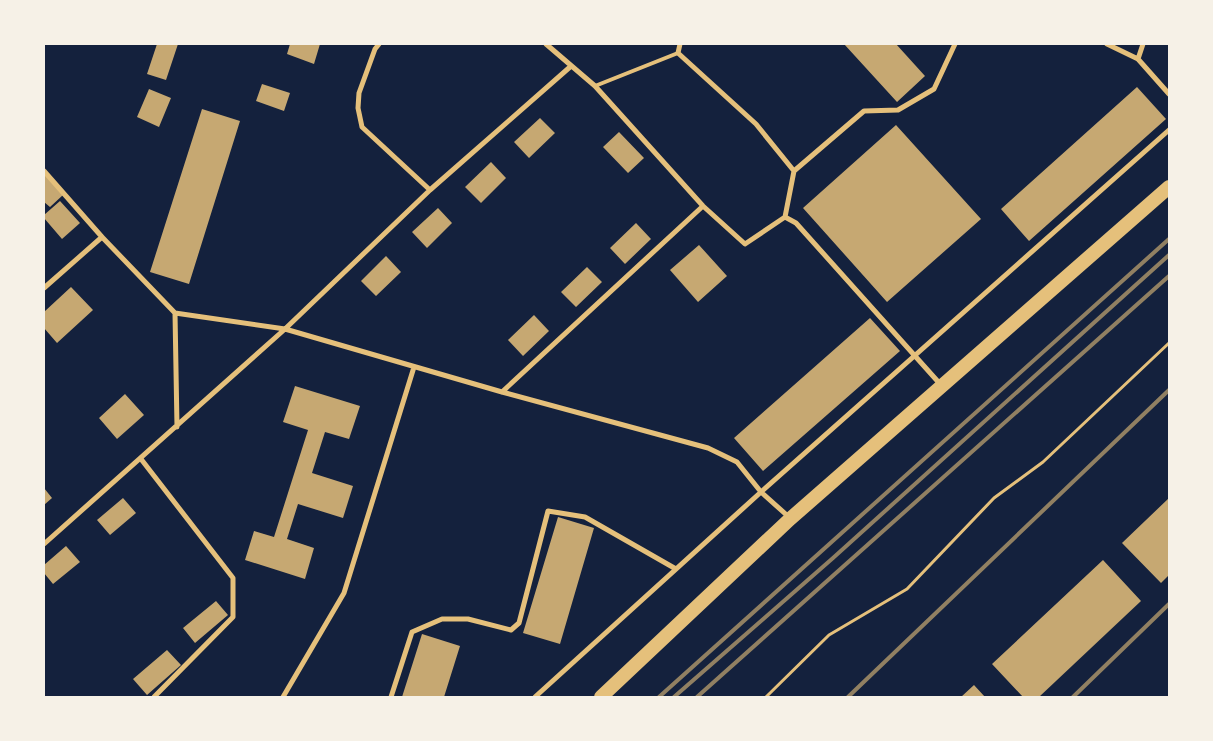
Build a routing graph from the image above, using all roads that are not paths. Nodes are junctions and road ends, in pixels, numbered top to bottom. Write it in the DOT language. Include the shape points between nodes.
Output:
graph roads {
  1 [pos="379,44"];
  2 [pos="546,44"];
  3 [pos="680,44"];
  4 [pos="955,44"];
  5 [pos="1107,44"];
  6 [pos="1143,44"];
  7 [pos="678,53"];
  8 [pos="1138,59"];
  9 [pos="570,67"];
  10 [pos="595,86"];
  11 [pos="1169,94"];
  12 [pos="1169,130"];
  13 [pos="44,171"];
  14 [pos="794,171"];
  15 [pos="1169,186"];
  16 [pos="430,190"];
  17 [pos="704,206"];
  18 [pos="785,217"];
  19 [pos="102,236"];
  20 [pos="44,288"];
  21 [pos="175,313"];
  22 [pos="285,329"];
  23 [pos="917,356"];
  24 [pos="414,367"];
  25 [pos="941,385"];
  26 [pos="502,392"];
  27 [pos="177,427"];
  28 [pos="141,459"];
  29 [pos="762,492"];
  30 [pos="790,519"];
  31 [pos="44,544"];
  32 [pos="676,569"];
  33 [pos="154,697"];
  34 [pos="283,697"];
  35 [pos="391,697"];
  36 [pos="535,697"];
  37 [pos="601,697"];
  1 -- 16 [label="street" via="359,93 362,127"];
  2 -- 9 [label="street"];
  3 -- 7 [label="street"];
  4 -- 14 [label="street" via="934,89 898,110 864,111"];
  5 -- 8 [label="street"];
  6 -- 8 [label="street"];
  7 -- 10 [label="lane"];
  7 -- 14 [label="street" via="756,124"];
  8 -- 11 [label="street"];
  9 -- 10 [label="street"];
  9 -- 16 [label="street"];
  10 -- 17 [label="street"];
  12 -- 23 [label="street"];
  13 -- 19 [label="street"];
  14 -- 18 [label="street"];
  15 -- 25 [label="highway"];
  16 -- 22 [label="street"];
  17 -- 18 [label="street" via="745,244"];
  17 -- 26 [label="street"];
  18 -- 23 [label="street" via="796,223"];
  19 -- 20 [label="street"];
  19 -- 21 [label="street"];
  21 -- 22 [label="street"];
  21 -- 27 [label="street"];
  22 -- 24 [label="street"];
  22 -- 27 [label="street"];
  23 -- 25 [label="street"];
  23 -- 29 [label="street"];
  24 -- 26 [label="street"];
  24 -- 34 [label="street" via="344,593"];
  25 -- 30 [label="highway"];
  26 -- 29 [label="street" via="708,448 737,462"];
  27 -- 28 [label="street"];
  28 -- 31 [label="street"];
  28 -- 33 [label="street" via="233,578 233,617"];
  29 -- 30 [label="street"];
  29 -- 32 [label="street"];
  30 -- 37 [label="highway"];
  32 -- 35 [label="street" via="585,517 548,511 519,623 511,630 468,619 442,619 412,632"];
  32 -- 36 [label="street"];
}
